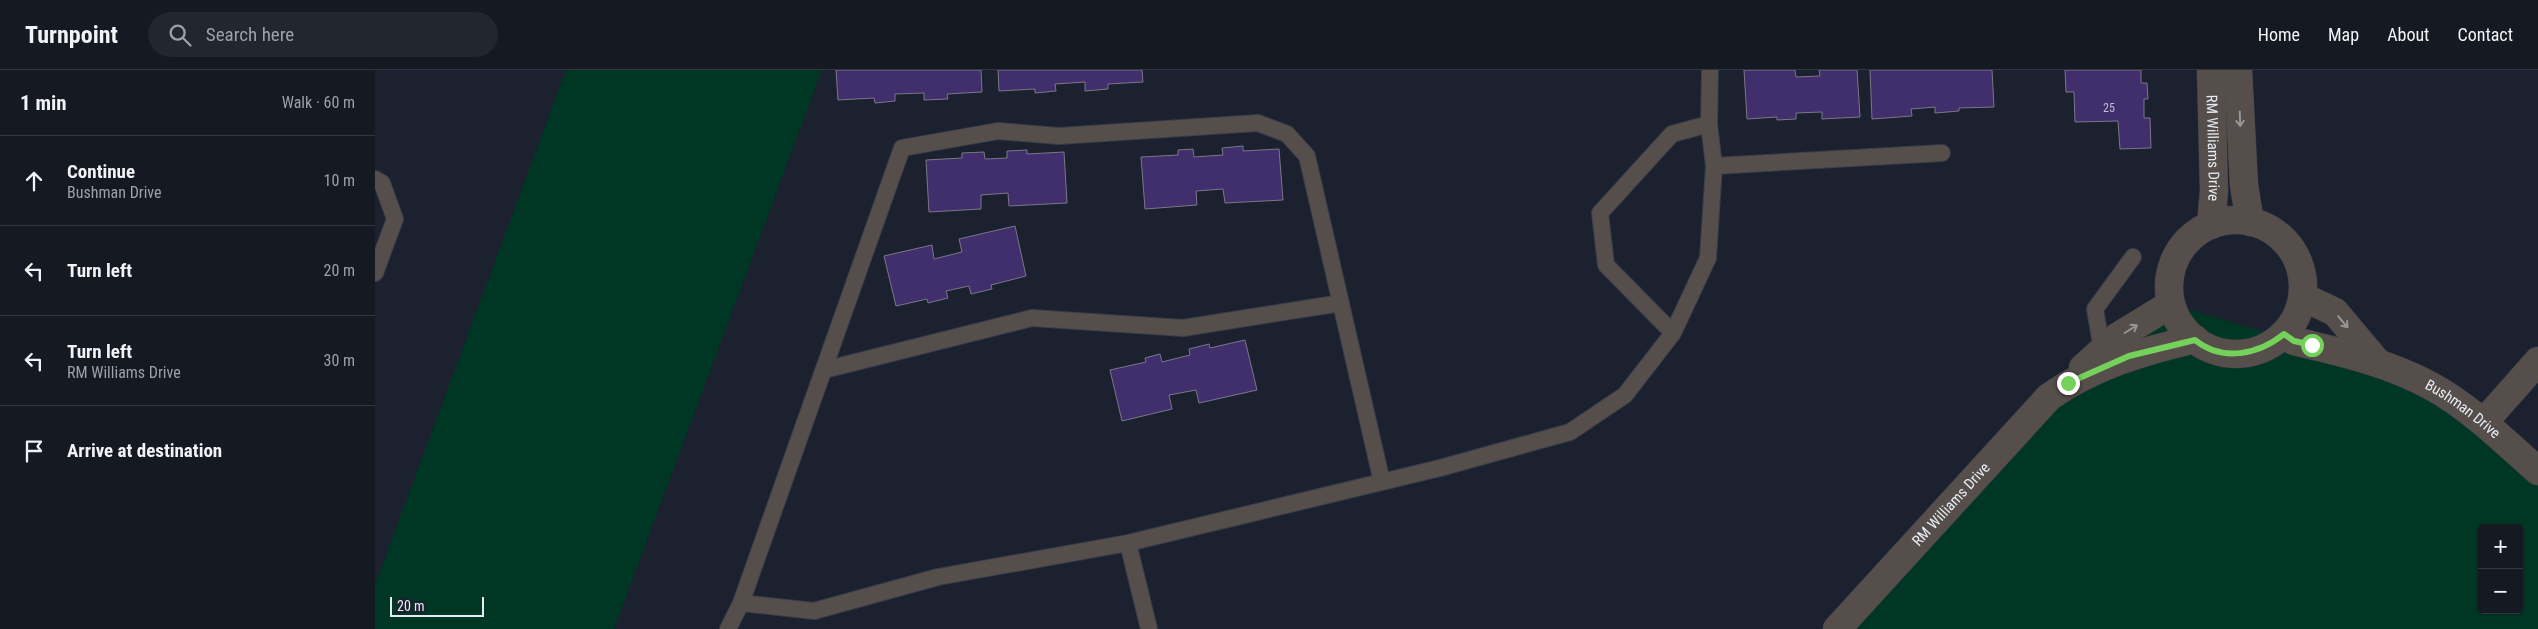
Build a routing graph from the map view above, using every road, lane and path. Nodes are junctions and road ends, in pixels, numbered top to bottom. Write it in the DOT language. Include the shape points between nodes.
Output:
graph roads {
  1 [pos="1710,70"];
  2 [pos="2211,70"];
  3 [pos="2238,70"];
  4 [pos="1709,124"];
  5 [pos="1942,153"];
  6 [pos="1714,166"];
  7 [pos="375,179"];
  8 [pos="2250,222"];
  9 [pos="2211,225"];
  10 [pos="2133,257"];
  11 [pos="375,274"];
  12 [pos="2303,296"];
  13 [pos="1341,303"];
  14 [pos="2171,304"];
  15 [pos="1673,333"];
  16 [pos="2284,334"];
  17 [pos="2195,340"];
  18 [pos="2102,350"];
  19 [pos="2538,361"];
  20 [pos="2377,362"];
  21 [pos="824,370"];
  22 [pos="2068,383"];
  23 [pos="2484,422"];
  24 [pos="2538,471"];
  25 [pos="1382,482"];
  26 [pos="1128,543"];
  27 [pos="741,603"];
  28 [pos="728,629"];
  29 [pos="1149,629"];
  30 [pos="1837,629"];
  1 -- 4 [label="lane"];
  2 -- 9 [label="street, RM Williams Drive" via="2214,191"];
  3 -- 8 [label="street, RM Williams Drive, one-way" via="2244,180"];
  4 -- 6 [label="lane"];
  4 -- 15 [label="lane" via="1672,134 1600,213 1606,266"];
  5 -- 6 [label="lane"];
  6 -- 15 [label="lane" via="1708,258"];
  7 -- 11 [label="lane" via="382,183 395,219"];
  8 -- 9 [label="street" via="2223,221"];
  8 -- 12 [label="street" via="2274,231 2295,254 2303,274"];
  9 -- 14 [label="street" via="2189,240 2179,252 2171,270"];
  10 -- 18 [label="lane" via="2095,309"];
  12 -- 16 [label="street" via="2301,308"];
  12 -- 20 [label="street, Bushman Drive, one-way" via="2335,312"];
  13 -- 21 [label="lane" via="1183,328 1032,318"];
  13 -- 21 [label="lane" via="1307,156 1287,134 1258,123 1059,136 998,132 903,148"];
  13 -- 25 [label="lane"];
  14 -- 17 [label="street"];
  18 -- 14 [label="street, RM Williams Drive, one-way"];
  15 -- 25 [label="lane" via="1625,395 1570,432"];
  16 -- 17 [label="street" via="2271,345 2237,354 2217,351"];
  16 -- 20 [label="street, Bushman Drive" via="2294,341"];
  17 -- 22 [label="street, RM Williams Drive" via="2129,356"];
  18 -- 22 [label="street, RM Williams Drive"];
  19 -- 23 [label="street"];
  20 -- 23 [label="street, Bushman Drive" via="2431,386"];
  21 -- 27 [label="lane"];
  22 -- 30 [label="street, RM Williams Drive" via="2043,404"];
  23 -- 24 [label="street, Bushman Drive"];
  25 -- 26 [label="lane"];
  26 -- 27 [label="lane" via="938,577 814,610"];
  26 -- 29 [label="lane"];
  27 -- 28 [label="lane"];
}
